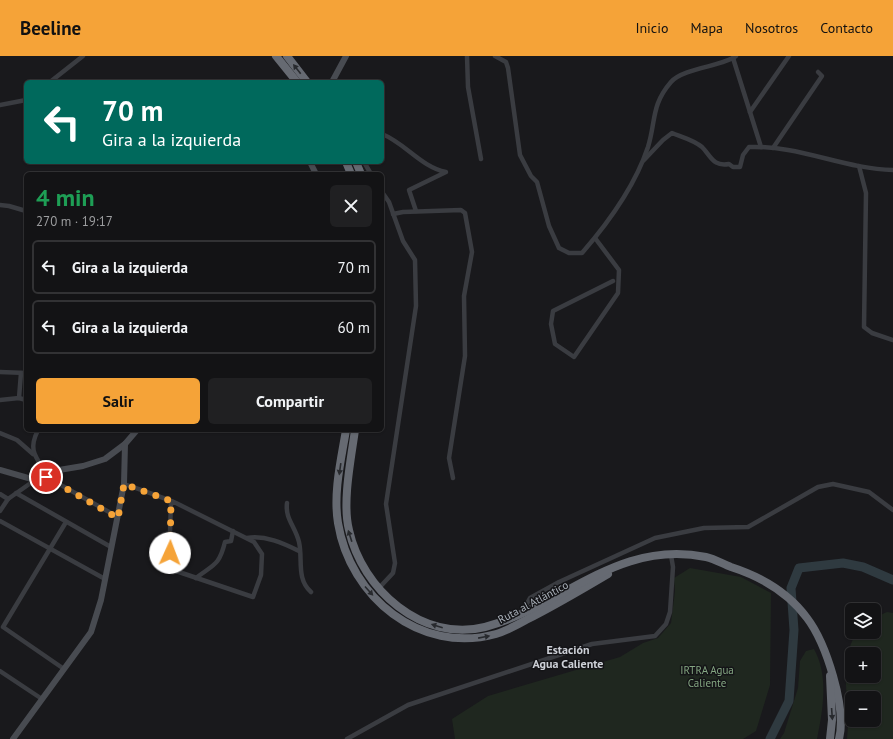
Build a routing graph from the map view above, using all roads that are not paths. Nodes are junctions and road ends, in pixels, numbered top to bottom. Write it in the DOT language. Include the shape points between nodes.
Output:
graph roads {
  1 [pos="83,56"];
  2 [pos="276,56"];
  3 [pos="287,56"];
  4 [pos="346,56"];
  5 [pos="466,56"];
  6 [pos="495,56"];
  7 [pos="788,56"];
  8 [pos="734,57"];
  9 [pos="818,72"];
  10 [pos="53,80"];
  11 [pos="295,80"];
  12 [pos="305,80"];
  13 [pos="333,80"];
  14 [pos="24,100"];
  15 [pos="0,105"];
  16 [pos="750,112"];
  17 [pos="384,135"];
  18 [pos="761,147"];
  19 [pos="773,148"];
  20 [pos="480,159"];
  21 [pos="641,163"];
  22 [pos="859,166"];
  23 [pos="893,170"];
  24 [pos="384,195"];
  25 [pos="0,205"];
  26 [pos="24,210"];
  27 [pos="416,211"];
  28 [pos="393,214"];
  29 [pos="595,238"];
  30 [pos="613,281"];
  31 [pos="893,340"];
  32 [pos="0,372"];
  33 [pos="24,373"];
  34 [pos="19,398"];
  35 [pos="24,399"];
  36 [pos="0,400"];
  37 [pos="37,432"];
  38 [pos="135,432"];
  39 [pos="346,432"];
  40 [pos="354,432"];
  41 [pos="0,433"];
  42 [pos="125,444"];
  43 [pos="33,454"];
  44 [pos="0,470"];
  45 [pos="45,474"];
  46 [pos="453,478"];
  47 [pos="35,480"];
  48 [pos="124,484"];
  49 [pos="16,493"];
  50 [pos="0,494"];
  51 [pos="8,499"];
  52 [pos="171,501"];
  53 [pos="287,503"];
  54 [pos="893,510"];
  55 [pos="0,511"];
  56 [pos="118,518"];
  57 [pos="0,521"];
  58 [pos="66,522"];
  59 [pos="233,530"];
  60 [pos="247,538"];
  61 [pos="111,547"];
  62 [pos="50,550"];
  63 [pos="299,551"];
  64 [pos="672,558"];
  65 [pos="196,578"];
  66 [pos="104,579"];
  67 [pos="379,588"];
  68 [pos="311,592"];
  69 [pos="523,612"];
  70 [pos="831,668"];
  71 [pos="64,669"];
  72 [pos="0,671"];
  73 [pos="42,699"];
  74 [pos="13,739"];
  75 [pos="347,739"];
  76 [pos="830,739"];
  77 [pos="839,739"];
  1 -- 10 [label="street"];
  2 -- 11 [label="highway"];
  12 -- 3 [label="highway, one-way"];
  4 -- 13 [label="street"];
  5 -- 20 [label="street" via="468,87"];
  6 -- 29 [label="street" via="506,62 508,68 520,155 537,182 549,226 559,248 569,253 582,253"];
  7 -- 16 [label="street"];
  8 -- 16 [label="street"];
  8 -- 21 [label="street" via="672,80 656,104 648,146"];
  9 -- 19 [label="street" via="822,76"];
  14 -- 15 [label="street"];
  16 -- 18 [label="street"];
  17 -- 27 [label="street" via="435,170 446,172 409,190"];
  18 -- 19 [label="street"];
  18 -- 21 [label="street" via="750,147 743,155 740,167 733,167 713,161 702,147 672,133"];
  19 -- 22 [label="street"];
  21 -- 29 [label="street" via="634,180"];
  22 -- 23 [label="street"];
  22 -- 31 [label="street" via="866,193 864,327 872,333"];
  24 -- 28 [label="street"];
  25 -- 26 [label="street"];
  27 -- 28 [label="street"];
  27 -- 46 [label="street" via="461,210 465,213 472,252 464,296 465,356 449,458"];
  28 -- 67 [label="street" via="403,241 415,260 416,306 386,504 395,563 393,573"];
  29 -- 30 [label="street" via="619,270 618,293 574,357 555,344 551,324 554,311"];
  32 -- 33 [label="street"];
  33 -- 34 [label="street"];
  34 -- 35 [label="street"];
  34 -- 36 [label="street"];
  37 -- 43 [label="street" via="32,444"];
  38 -- 42 [label="street"];
  39 -- 64 [label="highway, Ruta al Atlántico, one-way" via="337,487 338,522 343,547 368,590 382,605 401,620 423,631 444,637 464,638 497,634 552,607 610,573 632,565"];
  67 -- 40 [label="highway, Ruta al Atlántico, one-way" via="357,557 348,529 346,510"];
  41 -- 43 [label="street" via="17,440"];
  42 -- 45 [label="street" via="105,459"];
  42 -- 48 [label="street"];
  43 -- 45 [label="street"];
  44 -- 47 [label="street"];
  45 -- 47 [label="street"];
  45 -- 56 [label="street"];
  47 -- 49 [label="street"];
  48 -- 52 [label="street"];
  48 -- 56 [label="street"];
  49 -- 51 [label="street"];
  49 -- 58 [label="street"];
  50 -- 51 [label="street"];
  51 -- 55 [label="street"];
  52 -- 59 [label="street"];
  52 -- 65 [label="street" via="169,564 173,570"];
  53 -- 63 [label="street" via="286,513 295,528"];
  54 -- 69 [label="street" via="869,492 833,484 818,487 748,527 704,528 656,538 547,588 530,598"];
  56 -- 61 [label="street"];
  57 -- 62 [label="street"];
  58 -- 61 [label="street"];
  58 -- 62 [label="street"];
  59 -- 60 [label="street"];
  59 -- 65 [label="street" via="231,541 225,542 222,556 216,564"];
  60 -- 63 [label="street" via="271,539"];
  60 -- 65 [label="street" via="254,542 262,554 261,575 253,597"];
  61 -- 66 [label="street"];
  62 -- 66 [label="street"];
  62 -- 71 [label="street" via="3,627"];
  63 -- 68 [label="street" via="301,574 305,586"];
  64 -- 69 [label="highway, Ruta al Atlántico" via="633,559 611,567"];
  64 -- 70 [label="highway, Ruta al Atlántico" via="708,558 767,582 785,594 800,608 818,635"];
  64 -- 75 [label="street" via="670,612 666,624 655,636 605,641 585,646 408,705"];
  66 -- 71 [label="street" via="91,632"];
  69 -- 67 [label="highway, Ruta al Atlántico, one-way" via="484,627 460,630 441,628 405,612"];
  70 -- 76 [label="highway, Ruta al Atlántico, one-way"];
  70 -- 77 [label="highway, Ruta al Atlántico" via="838,704"];
  71 -- 73 [label="street"];
  72 -- 73 [label="street"];
  73 -- 74 [label="street"];
}
